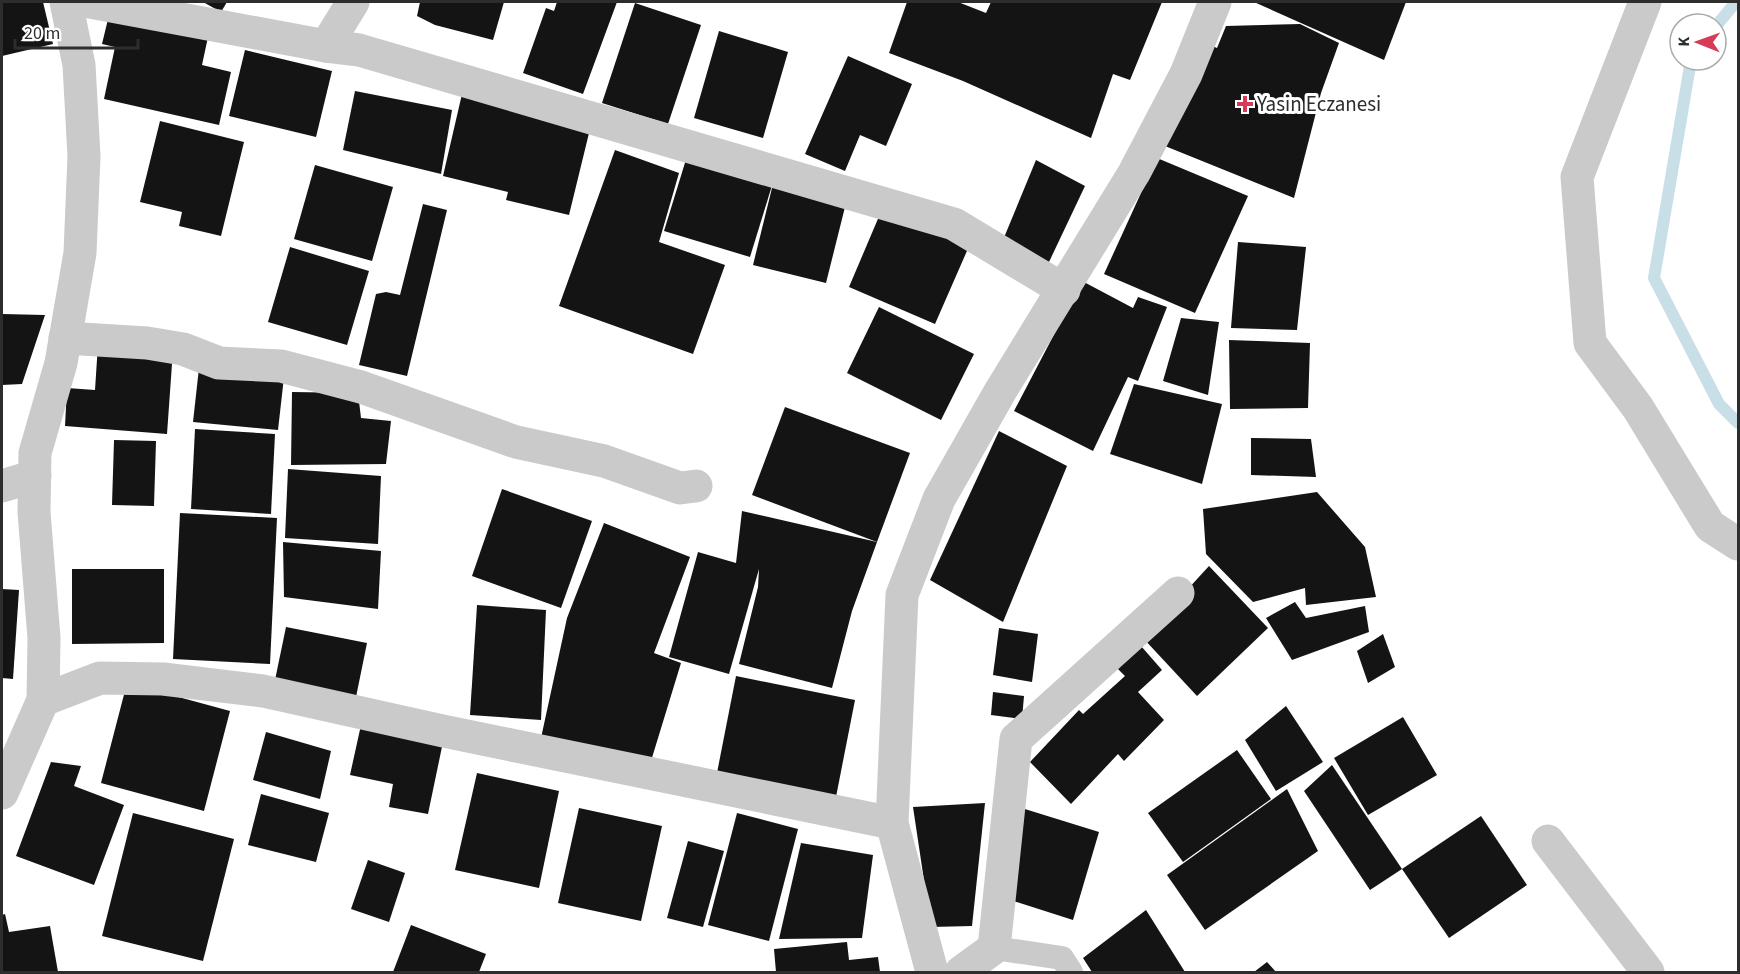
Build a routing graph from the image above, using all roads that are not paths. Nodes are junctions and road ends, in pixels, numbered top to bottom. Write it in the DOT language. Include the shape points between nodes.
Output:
graph roads {
  1 [pos="66,2"];
  2 [pos="90,2"];
  3 [pos="353,2"];
  4 [pos="1215,2"];
  5 [pos="1645,2"];
  6 [pos="326,46"];
  7 [pos="1064,290"];
  8 [pos="66,338"];
  9 [pos="35,476"];
  10 [pos="2,486"];
  11 [pos="696,486"];
  12 [pos="1738,544"];
  13 [pos="1178,593"];
  14 [pos="43,700"];
  15 [pos="2,793"];
  16 [pos="892,823"];
  17 [pos="1548,841"];
  18 [pos="994,948"];
  19 [pos="932,972"];
  20 [pos="962,972"];
  21 [pos="1071,972"];
  22 [pos="1648,972"];
  1 -- 8 [label="street" via="79,65 84,156 80,253"];
  2 -- 6 [label="street"];
  3 -- 6 [label="street"];
  4 -- 7 [label="street" via="1186,74 1140,164"];
  5 -- 12 [label="street" via="1577,177 1590,343 1638,408 1710,526"];
  6 -- 7 [label="street" via="359,50 954,224"];
  7 -- 16 [label="street" via="939,499 902,595"];
  8 -- 9 [label="street" via="35,453"];
  8 -- 11 [label="street" via="147,343 183,349 219,363 281,366 361,387 516,442 604,461 681,488"];
  9 -- 10 [label="street"];
  9 -- 14 [label="street" via="34,512 45,638"];
  13 -- 18 [label="street" via="1016,739"];
  14 -- 15 [label="street"];
  14 -- 16 [label="street" via="100,678 163,680 263,691"];
  16 -- 19 [label="street"];
  17 -- 22 [label="street"];
  18 -- 20 [label="street"];
  18 -- 21 [label="lane" via="1062,957"];
}
